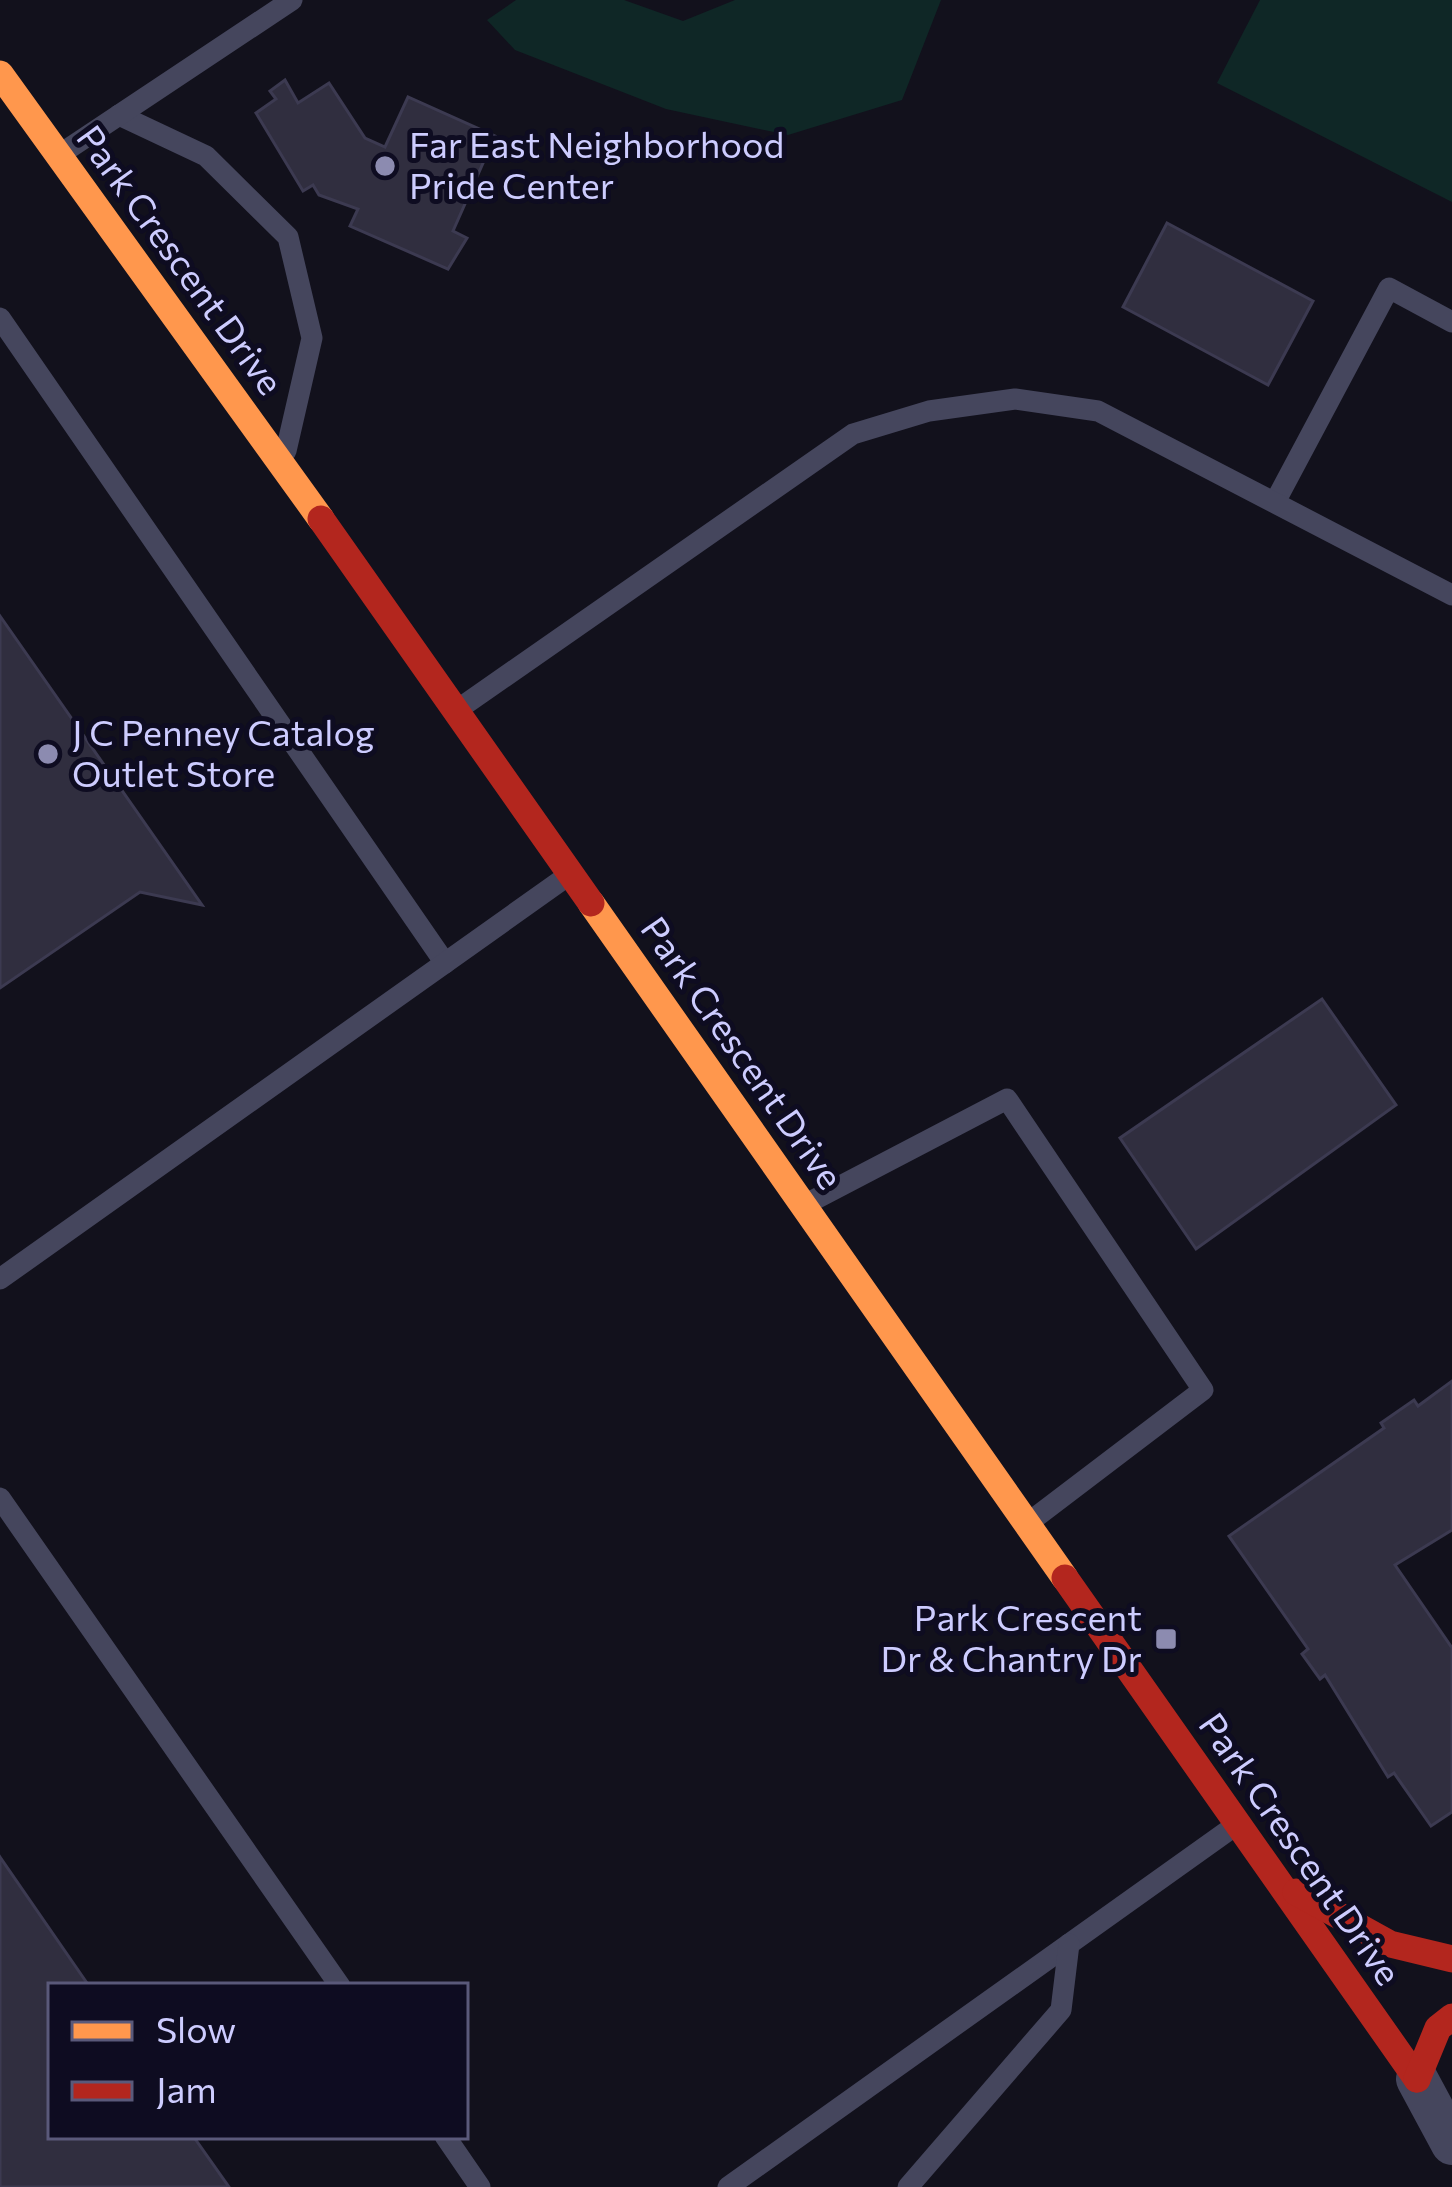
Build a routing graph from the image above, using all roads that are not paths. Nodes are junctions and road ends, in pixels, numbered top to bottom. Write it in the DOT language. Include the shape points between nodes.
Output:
graph roads {
  1 [pos="292,0"];
  2 [pos="0,74"];
  3 [pos="119,116"];
  4 [pos="59,155"];
  5 [pos="0,318"];
  6 [pos="1452,322"];
  7 [pos="283,464"];
  8 [pos="1275,502"];
  9 [pos="1452,595"];
  10 [pos="457,710"];
  11 [pos="571,873"];
  12 [pos="445,963"];
  13 [pos="805,1205"];
  14 [pos="0,1279"];
  15 [pos="0,1498"];
  16 [pos="1028,1523"];
  17 [pos="1238,1823"];
  18 [pos="1280,1883"];
  19 [pos="1069,1944"];
  20 [pos="1452,1959"];
  21 [pos="338,1983"];
  22 [pos="1452,2017"];
  23 [pos="1435,2081"];
  24 [pos="447,2139"];
  25 [pos="1452,2144"];
  26 [pos="480,2187"];
  27 [pos="728,2187"];
  28 [pos="908,2187"];
  1 -- 3 [label="lane"];
  2 -- 4 [label="street, Park Crescent Drive"];
  3 -- 4 [label="lane"];
  3 -- 7 [label="lane" via="206,156 288,237 311,338"];
  4 -- 7 [label="street, Park Crescent Drive"];
  5 -- 12 [label="lane"];
  6 -- 8 [label="lane" via="1389,288"];
  7 -- 10 [label="street, Park Crescent Drive"];
  8 -- 9 [label="lane"];
  8 -- 10 [label="lane" via="1098,411 1015,399 929,411 853,434"];
  10 -- 11 [label="street, Park Crescent Drive"];
  11 -- 12 [label="lane"];
  11 -- 13 [label="street, Park Crescent Drive"];
  12 -- 14 [label="lane"];
  13 -- 16 [label="street, Park Crescent Drive"];
  13 -- 16 [label="lane" via="1007,1099 1203,1390"];
  15 -- 21 [label="lane"];
  16 -- 17 [label="street, Park Crescent Drive"];
  17 -- 18 [label="street, Park Crescent Drive"];
  17 -- 19 [label="lane"];
  18 -- 20 [label="street" via="1344,1922"];
  18 -- 23 [label="street, Park Crescent Drive"];
  19 -- 27 [label="lane"];
  19 -- 28 [label="lane" via="1061,2010"];
  22 -- 23 [label="street" via="1438,2028"];
  23 -- 25 [label="street"];
  24 -- 26 [label="lane"];
}
